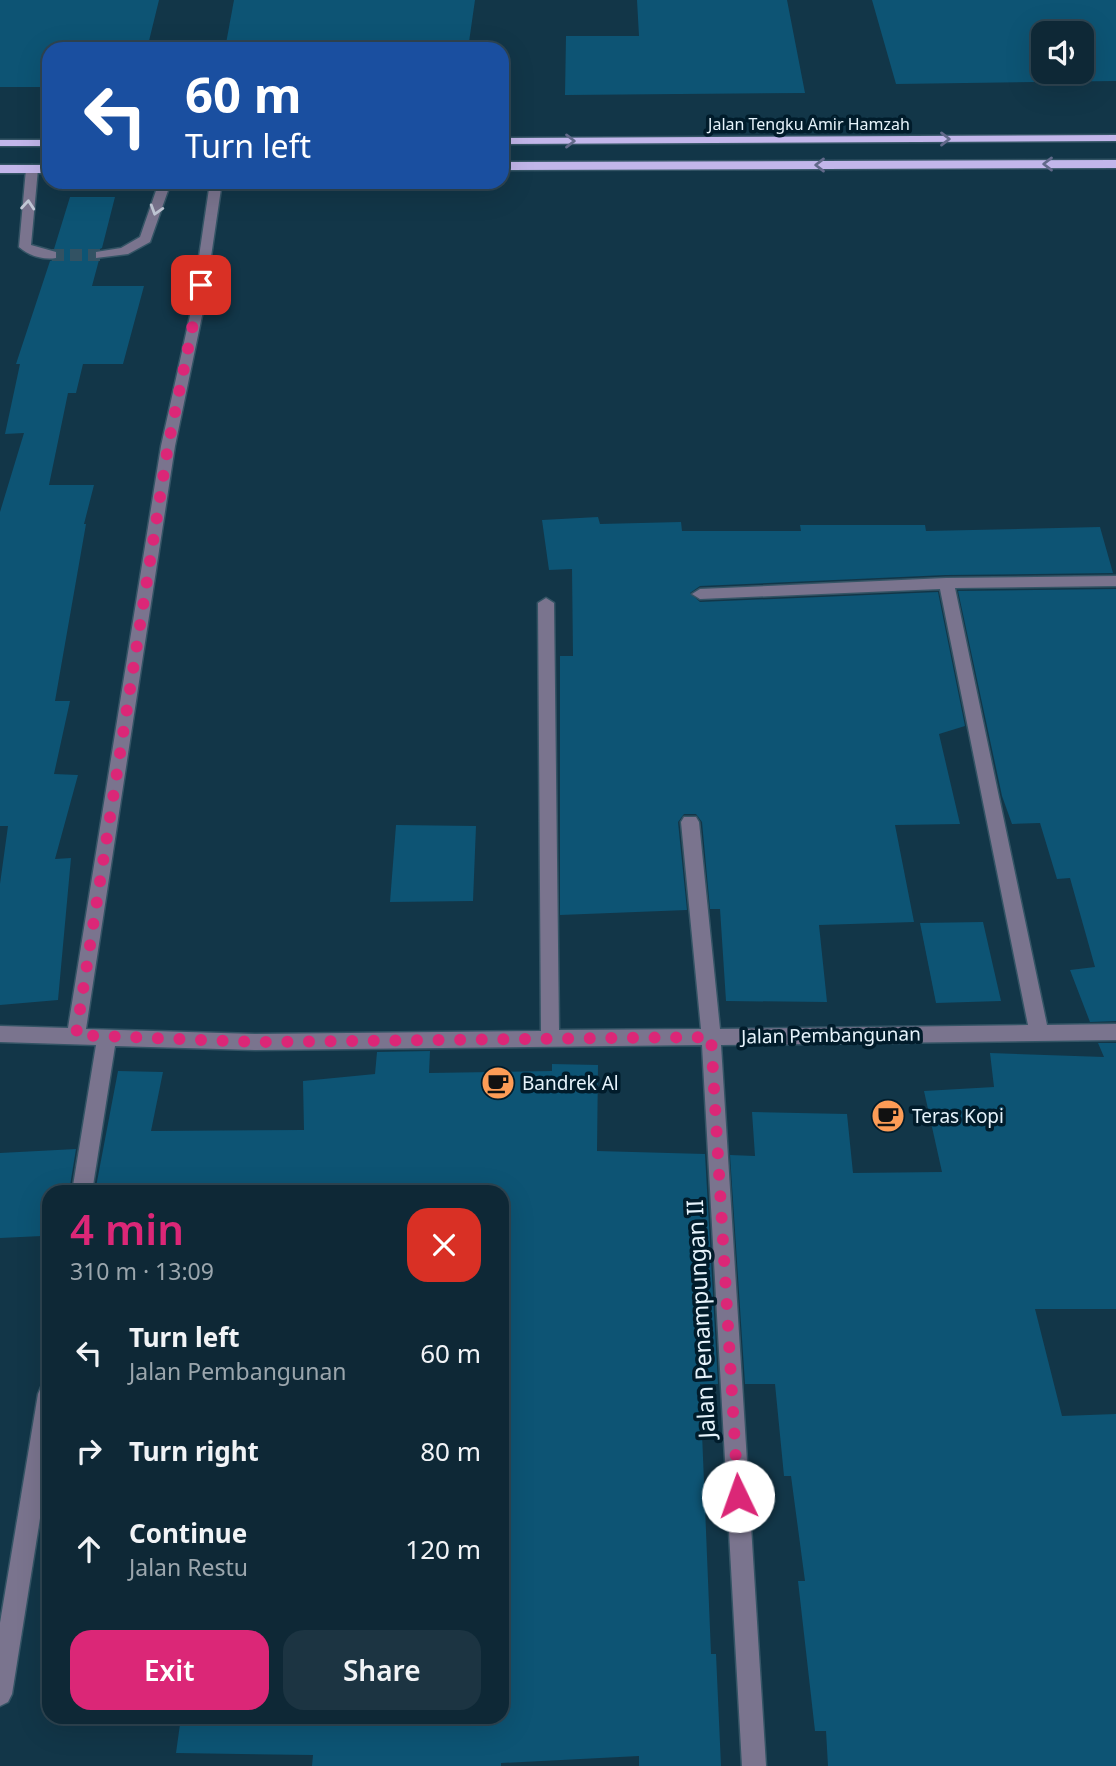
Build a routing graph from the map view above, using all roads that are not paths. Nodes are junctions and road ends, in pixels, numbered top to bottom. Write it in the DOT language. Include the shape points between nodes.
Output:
graph roads {
  1 [pos="1116,138"];
  2 [pos="509,141"];
  3 [pos="42,143"];
  4 [pos="0,144"];
  5 [pos="1116,164"];
  6 [pos="509,166"];
  7 [pos="0,169"];
  8 [pos="32,169"];
  9 [pos="42,169"];
  10 [pos="163,189"];
  11 [pos="215,189"];
  12 [pos="52,255"];
  13 [pos="100,255"];
  14 [pos="1116,581"];
  15 [pos="946,583"];
  16 [pos="700,594"];
  17 [pos="546,603"];
  18 [pos="690,822"];
  19 [pos="1040,1031"];
  20 [pos="1116,1032"];
  21 [pos="0,1034"];
  22 [pos="76,1035"];
  23 [pos="107,1036"];
  24 [pos="550,1037"];
  25 [pos="711,1037"];
  26 [pos="83,1185"];
  27 [pos="42,1437"];
  28 [pos="0,1694"];
  29 [pos="754,1766"];
  2 -- 1 [label="main road, Jalan Tengku Amir Hamzah, one-way"];
  3 -- 4 [label="main road"];
  5 -- 6 [label="main road, one-way"];
  7 -- 8 [label="main road"];
  8 -- 9 [label="main road"];
  12 -- 8 [label="street, one-way" via="25,247"];
  10 -- 13 [label="street, one-way" via="146,239 124,251"];
  11 -- 22 [label="street" via="198,311 168,446"];
  14 -- 15 [label="street"];
  15 -- 16 [label="street"];
  15 -- 19 [label="street"];
  17 -- 24 [label="street"];
  18 -- 25 [label="street, Jalan Penampungan II"];
  19 -- 20 [label="street, Jalan Pembangunan"];
  19 -- 25 [label="street, Jalan Pembangunan"];
  21 -- 22 [label="street, Jalan Pembangunan"];
  22 -- 23 [label="street, Jalan Pembangunan"];
  23 -- 24 [label="street, Jalan Pembangunan" via="255,1042"];
  23 -- 26 [label="street"];
  24 -- 25 [label="street, Jalan Pembangunan"];
  25 -- 29 [label="street, Jalan Penampungan II"];
  27 -- 28 [label="street"];
}
